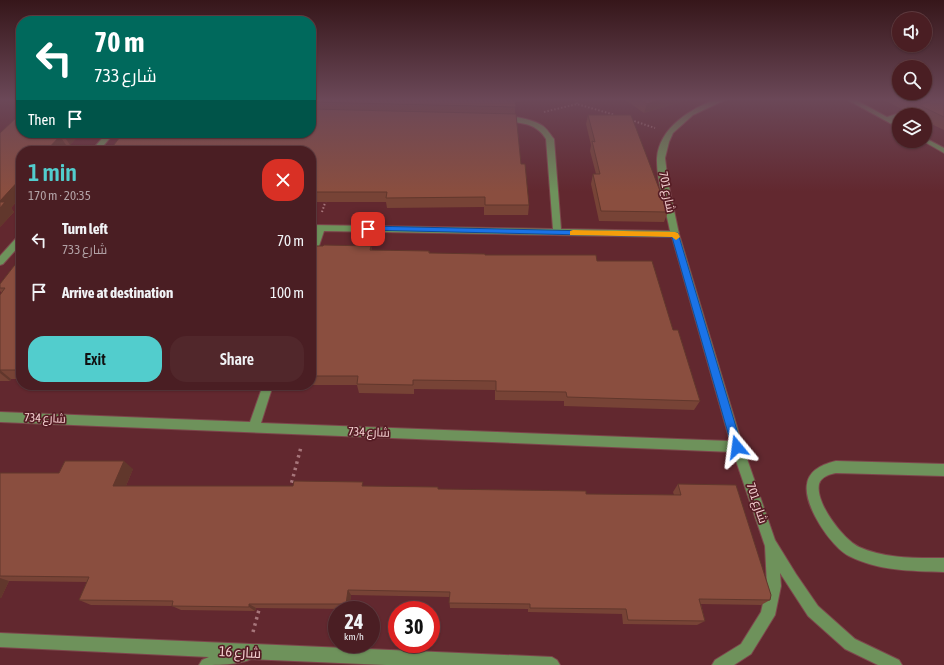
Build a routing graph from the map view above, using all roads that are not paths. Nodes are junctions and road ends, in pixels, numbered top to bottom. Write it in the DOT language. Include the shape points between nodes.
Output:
graph roads {
  1 [pos="545,130"];
  2 [pos="672,130"];
  3 [pos="107,138"];
  4 [pos="932,144"];
  5 [pos="99,146"];
  6 [pos="944,151"];
  7 [pos="316,228"];
  8 [pos="557,232"];
  9 [pos="675,234"];
  10 [pos="16,244"];
  11 [pos="0,262"];
  12 [pos="266,390"];
  13 [pos="0,417"];
  14 [pos="254,427"];
  15 [pos="737,447"];
  16 [pos="944,470"];
  17 [pos="770,543"];
  18 [pos="944,565"];
  19 [pos="0,640"];
  20 [pos="252,652"];
  21 [pos="206,665"];
  22 [pos="552,665"];
  23 [pos="720,665"];
  24 [pos="894,665"];
  1 -- 8 [label="street" via="550,139"];
  2 -- 9 [label="street, شارع 701" via="665,142 661,158"];
  3 -- 5 [label="street"];
  4 -- 6 [label="street"];
  7 -- 8 [label="street"];
  8 -- 9 [label="street"];
  9 -- 15 [label="street, شارع 701"];
  10 -- 11 [label="street"];
  12 -- 14 [label="street"];
  13 -- 14 [label="street, شارع 734"];
  14 -- 15 [label="street, شارع 734"];
  15 -- 17 [label="street, شارع 701"];
  16 -- 18 [label="street" via="836,467 817,476 813,485 815,500 823,517 833,533 846,546 867,557 888,563"];
  17 -- 23 [label="street, شارع 701" via="774,586 768,615 746,649"];
  17 -- 24 [label="street, شارع 701" via="813,611 850,644"];
  19 -- 20 [label="street, شارع 16"];
  20 -- 21 [label="street"];
  20 -- 22 [label="street, شارع 16"];
}
